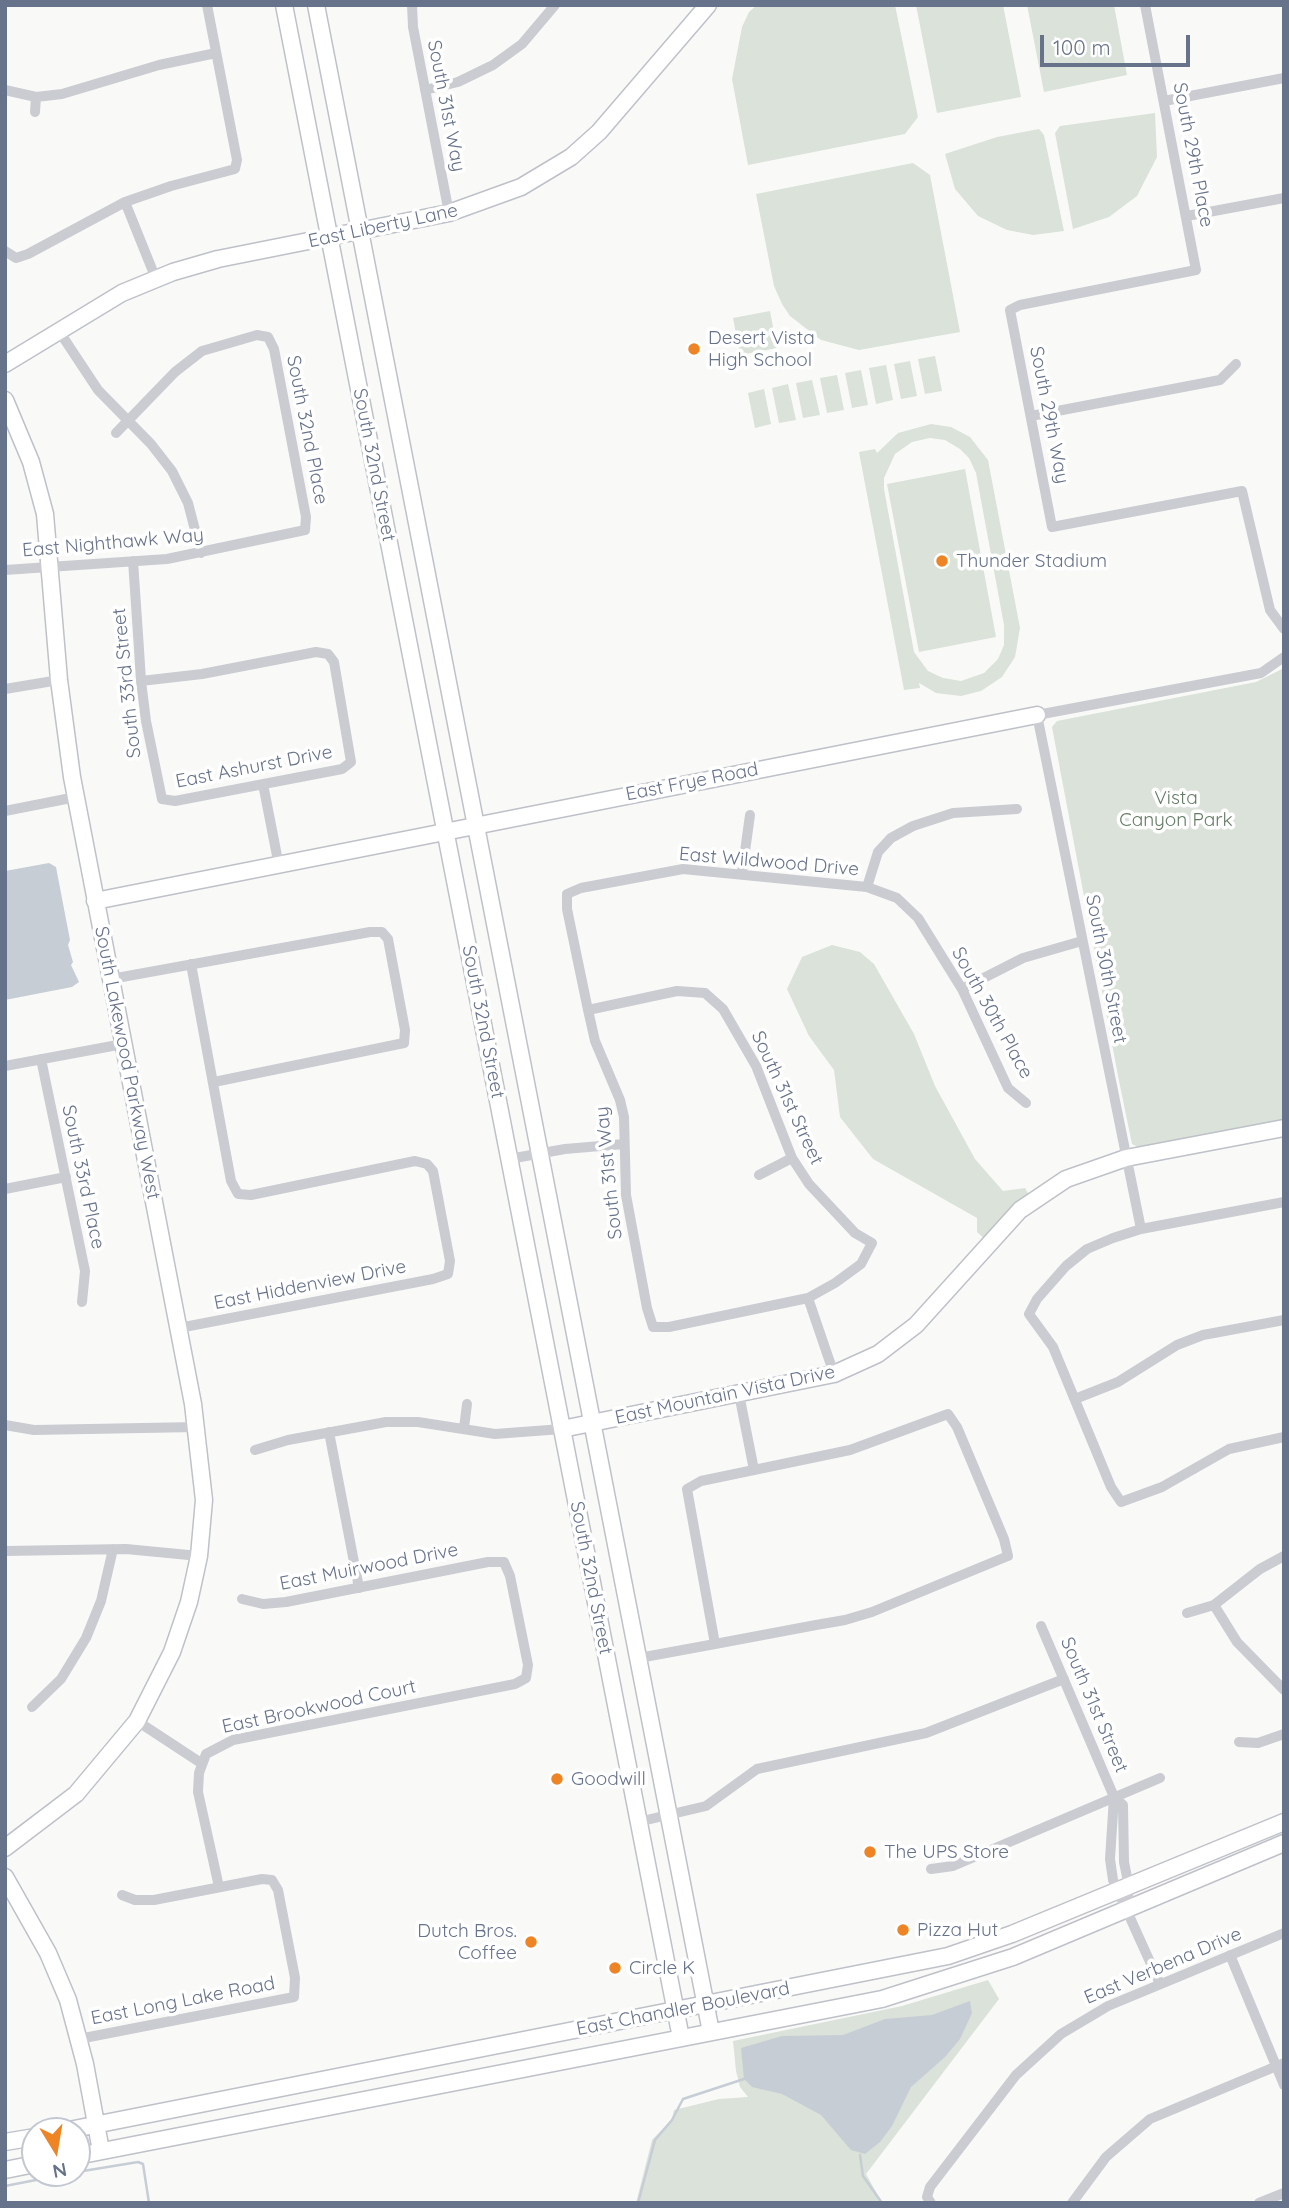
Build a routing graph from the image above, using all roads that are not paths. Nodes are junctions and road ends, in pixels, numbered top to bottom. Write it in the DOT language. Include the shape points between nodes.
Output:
graph roads {
  1 [pos="207,5"];
  2 [pos="284,5"];
  3 [pos="316,5"];
  4 [pos="412,5"];
  5 [pos="555,5"];
  6 [pos="708,5"];
  7 [pos="1146,5"];
  8 [pos="216,53"];
  9 [pos="1284,78"];
  10 [pos="5,90"];
  11 [pos="425,90"];
  12 [pos="36,97"];
  13 [pos="1164,101"];
  14 [pos="35,112"];
  15 [pos="1284,198"];
  16 [pos="125,202"];
  17 [pos="449,214"];
  18 [pos="1187,216"];
  19 [pos="360,231"];
  20 [pos="329,237"];
  21 [pos="5,251"];
  22 [pos="156,279"];
  23 [pos="1010,310"];
  24 [pos="59,331"];
  25 [pos="5,364"];
  26 [pos="1236,364"];
  27 [pos="5,400"];
  28 [pos="1031,416"];
  29 [pos="128,421"];
  30 [pos="116,433"];
  31 [pos="305,530"];
  32 [pos="201,553"];
  33 [pos="133,561"];
  34 [pos="51,567"];
  35 [pos="5,570"];
  36 [pos="1284,629"];
  37 [pos="1284,657"];
  38 [pos="59,680"];
  39 [pos="142,681"];
  40 [pos="5,690"];
  41 [pos="1037,715"];
  42 [pos="263,784"];
  43 [pos="76,797"];
  44 [pos="162,799"];
  45 [pos="1017,809"];
  46 [pos="5,811"];
  47 [pos="750,815"];
  48 [pos="476,827"];
  49 [pos="446,833"];
  50 [pos="279,866"];
  51 [pos="742,873"];
  52 [pos="867,887"];
  53 [pos="567,894"];
  54 [pos="95,901"];
  55 [pos="1082,941"];
  56 [pos="191,964"];
  57 [pos="111,979"];
  58 [pos="962,989"];
  59 [pos="588,1010"];
  60 [pos="123,1044"];
  61 [pos="41,1059"];
  62 [pos="5,1066"];
  63 [pos="214,1082"];
  64 [pos="1026,1103"];
  65 [pos="1284,1128"];
  66 [pos="624,1144"];
  67 [pos="540,1154"];
  68 [pos="792,1158"];
  69 [pos="1126,1158"];
  70 [pos="509,1159"];
  71 [pos="760,1175"];
  72 [pos="66,1177"];
  73 [pos="5,1189"];
  74 [pos="1284,1202"];
  75 [pos="1141,1229"];
  76 [pos="808,1297"];
  77 [pos="82,1302"];
  78 [pos="1284,1320"];
  79 [pos="179,1328"];
  80 [pos="834,1374"];
  81 [pos="739,1394"];
  82 [pos="1075,1399"];
  83 [pos="467,1404"];
  84 [pos="593,1423"];
  85 [pos="5,1425"];
  86 [pos="197,1427"];
  87 [pos="464,1428"];
  88 [pos="562,1429"];
  89 [pos="329,1432"];
  90 [pos="1284,1437"];
  91 [pos="255,1450"];
  92 [pos="754,1470"];
  93 [pos="113,1549"];
  94 [pos="5,1551"];
  95 [pos="199,1556"];
  96 [pos="1284,1556"];
  97 [pos="359,1588"];
  98 [pos="242,1599"];
  99 [pos="1214,1605"];
  100 [pos="1187,1614"];
  101 [pos="1041,1626"];
  102 [pos="715,1644"];
  103 [pos="639,1658"];
  104 [pos="526,1678"];
  105 [pos="1063,1679"];
  106 [pos="1284,1690"];
  107 [pos="32,1707"];
  108 [pos="137,1721"];
  109 [pos="1284,1734"];
  110 [pos="1239,1742"];
  111 [pos="201,1763"];
  112 [pos="1160,1778"];
  113 [pos="1114,1797"];
  114 [pos="669,1816"];
  115 [pos="638,1822"];
  116 [pos="1284,1822"];
  117 [pos="1112,1838"];
  118 [pos="1124,1838"];
  119 [pos="1284,1843"];
  120 [pos="5,1848"];
  121 [pos="931,1869"];
  122 [pos="5,1877"];
  123 [pos="219,1886"];
  124 [pos="1123,1889"];
  125 [pos="122,1895"];
  126 [pos="1127,1908"];
  127 [pos="1284,1933"];
  128 [pos="1230,1955"];
  129 [pos="1160,1984"];
  130 [pos="706,2005"];
  131 [pos="675,2012"];
  132 [pos="711,2032"];
  133 [pos="681,2038"];
  134 [pos="79,2039"];
  135 [pos="1280,2064"];
  136 [pos="1284,2085"];
  137 [pos="96,2125"];
  138 [pos="91,2126"];
  139 [pos="101,2151"];
  140 [pos="91,2153"];
  141 [pos="1284,2193"];
  142 [pos="929,2200"];
  143 [pos="1072,2203"];
  144 [pos="1259,2203"];
  1 -- 8 [label="street"];
  2 -- 20 [label="main road, South 32nd Street"];
  3 -- 19 [label="main road, South 32nd Street"];
  4 -- 11 [label="street, South 31st Way"];
  5 -- 11 [label="street" via="522,44 493,65 458,82"];
  6 -- 17 [label="main road, East Liberty Lane" via="620,110 571,157 522,187"];
  7 -- 13 [label="street, South 29th Place"];
  8 -- 12 [label="street" via="147,68 78,91"];
  8 -- 16 [label="street" via="235,169"];
  9 -- 13 [label="street"];
  10 -- 12 [label="street"];
  11 -- 17 [label="street, South 31st Way"];
  12 -- 14 [label="street"];
  13 -- 18 [label="street, South 29th Place"];
  15 -- 18 [label="street"];
  16 -- 21 [label="street" via="16,258"];
  16 -- 22 [label="street"];
  17 -- 19 [label="main road, East Liberty Lane"];
  18 -- 23 [label="street, South 29th Place" via="1196,270"];
  19 -- 20 [label="main road, East Liberty Lane"];
  19 -- 48 [label="main road, South 32nd Street"];
  20 -- 22 [label="main road, East Liberty Lane" via="218,259"];
  20 -- 49 [label="main road, South 32nd Street"];
  22 -- 24 [label="main road, East Liberty Lane" via="122,293"];
  23 -- 28 [label="street, South 29th Way"];
  24 -- 25 [label="main road, East Liberty Lane"];
  24 -- 29 [label="street" via="98,390"];
  26 -- 28 [label="street" via="1220,380"];
  27 -- 34 [label="main road, South Lakewood Parkway West" via="38,483"];
  28 -- 36 [label="street, South 29th Way" via="1052,527 1242,491 1270,610"];
  29 -- 30 [label="street"];
  29 -- 31 [label="street, South 32nd Place" via="202,351 257,335 268,337 274,349"];
  29 -- 32 [label="street" via="163,458 181,486"];
  31 -- 32 [label="street, East Nighthawk Way"];
  32 -- 33 [label="street, East Nighthawk Way"];
  33 -- 34 [label="street, East Nighthawk Way"];
  33 -- 39 [label="street, South 33rd Street"];
  34 -- 35 [label="street, East Nighthawk Way"];
  34 -- 38 [label="main road, South Lakewood Parkway West"];
  37 -- 41 [label="street, East Frye Road" via="1261,673"];
  38 -- 40 [label="street"];
  38 -- 43 [label="main road, South Lakewood Parkway West"];
  39 -- 42 [label="street, East Ashurst Drive" via="316,652 328,654 334,662 351,762 342,769"];
  39 -- 44 [label="street, South 33rd Street"];
  41 -- 48 [label="main road, East Frye Road"];
  41 -- 55 [label="street, South 30th Street"];
  42 -- 44 [label="street, East Ashurst Drive" via="174,802"];
  42 -- 50 [label="street"];
  43 -- 46 [label="street"];
  43 -- 54 [label="main road, South Lakewood Parkway West"];
  45 -- 52 [label="street, East Wildwood Drive" via="953,813 913,826 878,852"];
  47 -- 51 [label="street"];
  48 -- 49 [label="main road, East Frye Road"];
  48 -- 67 [label="main road, South 32nd Street"];
  49 -- 50 [label="main road, East Frye Road"];
  49 -- 70 [label="main road, South 32nd Street"];
  50 -- 54 [label="main road, East Frye Road"];
  51 -- 52 [label="street, East Wildwood Drive"];
  51 -- 53 [label="street, East Wildwood Drive" via="683,869"];
  52 -- 58 [label="street, South 30th Place" via="909,907"];
  53 -- 59 [label="street, South 31st Way"];
  54 -- 57 [label="main road, South Lakewood Parkway West"];
  55 -- 58 [label="street" via="1023,958"];
  55 -- 69 [label="street, South 30th Street"];
  56 -- 57 [label="street"];
  56 -- 63 [label="street"];
  56 -- 63 [label="street" via="382,932 388,939 404,1043"];
  57 -- 60 [label="main road, South Lakewood Parkway West"];
  58 -- 64 [label="street, South 30th Place" via="1008,1088"];
  59 -- 66 [label="street, South 31st Way" via="595,1041 620,1100"];
  59 -- 68 [label="street, South 31st Street" via="677,991 705,993 723,1009 756,1066"];
  60 -- 61 [label="street"];
  60 -- 79 [label="main road, South Lakewood Parkway West"];
  61 -- 62 [label="street"];
  61 -- 72 [label="street, South 33rd Place"];
  63 -- 79 [label="street, East Hiddenview Drive" via="231,1181 238,1194 415,1161 427,1164 433,1171 448,1248 448,1274"];
  65 -- 69 [label="main road, East Mountain Vista Drive"];
  66 -- 67 [label="street"];
  66 -- 76 [label="street, South 31st Way" via="626,1195 653,1327"];
  67 -- 70 [label="street"];
  67 -- 84 [label="main road, South 32nd Street"];
  68 -- 71 [label="street"];
  68 -- 76 [label="street, South 31st Street" via="809,1184 855,1233 872,1243 860,1264"];
  69 -- 75 [label="street, South 30th Street"];
  69 -- 80 [label="main road, East Mountain Vista Drive" via="1074,1174 1032,1200 916,1325 878,1354"];
  70 -- 88 [label="main road, South 32nd Street"];
  72 -- 73 [label="street"];
  72 -- 77 [label="street, South 33rd Place" via="85,1270"];
  74 -- 75 [label="street"];
  75 -- 82 [label="street" via="1087,1249 1044,1291 1029,1314 1053,1347"];
  76 -- 80 [label="street"];
  78 -- 82 [label="street" via="1194,1338 1118,1382"];
  79 -- 86 [label="main road, South Lakewood Parkway West"];
  80 -- 81 [label="main road, East Mountain Vista Drive"];
  81 -- 84 [label="main road, East Mountain Vista Drive"];
  81 -- 92 [label="street"];
  82 -- 90 [label="street" via="1121,1502 1162,1487 1229,1449"];
  83 -- 87 [label="street"];
  84 -- 88 [label="main road, East Mountain Vista Drive"];
  84 -- 103 [label="main road, South 32nd Street"];
  85 -- 86 [label="street" via="34,1430"];
  86 -- 95 [label="main road, South Lakewood Parkway West" via="204,1500"];
  87 -- 88 [label="street, East Mountain Vista Drive" via="522,1434"];
  87 -- 89 [label="street, East Mountain Vista Drive" via="394,1422"];
  88 -- 115 [label="main road, South 32nd Street"];
  89 -- 91 [label="street, East Mountain Vista Drive"];
  89 -- 97 [label="street"];
  92 -- 102 [label="street" via="701,1481 687,1489"];
  92 -- 102 [label="street" via="850,1451 948,1414 1008,1556 872,1612"];
  93 -- 94 [label="street"];
  93 -- 95 [label="street"];
  93 -- 107 [label="street" via="101,1601 86,1638 61,1679"];
  95 -- 108 [label="main road, South Lakewood Parkway West" via="181,1628"];
  96 -- 99 [label="street"];
  97 -- 98 [label="street, East Muirwood Drive" via="285,1602 263,1604"];
  97 -- 104 [label="street, East Muirwood Drive" via="504,1562"];
  99 -- 100 [label="street"];
  99 -- 106 [label="street" via="1237,1642"];
  101 -- 105 [label="street, South 31st Street"];
  102 -- 103 [label="street"];
  103 -- 114 [label="main road, South 32nd Street"];
  104 -- 111 [label="street, East Brookwood Court" via="233,1740 206,1754"];
  105 -- 113 [label="street, South 31st Street"];
  105 -- 114 [label="street" via="926,1733 757,1769 706,1806"];
  108 -- 111 [label="street"];
  108 -- 120 [label="main road, South Lakewood Parkway West" via="76,1794"];
  109 -- 110 [label="street" via="1258,1743"];
  111 -- 123 [label="street" via="198,1792"];
  112 -- 113 [label="street"];
  113 -- 117 [label="street, South 31st Street"];
  113 -- 118 [label="street, South 31st Street" via="1123,1805"];
  113 -- 121 [label="street" via="953,1866"];
  114 -- 115 [label="street"];
  114 -- 130 [label="main road, South 32nd Street"];
  115 -- 131 [label="main road, South 32nd Street"];
  116 -- 124 [label="main road, East Chandler Boulevard"];
  117 -- 118 [label="street"];
  117 -- 124 [label="street, South 31st Street" via="1111,1871"];
  118 -- 124 [label="street, South 31st Street"];
  119 -- 126 [label="main road, East Chandler Boulevard"];
  122 -- 134 [label="main road" via="57,1972"];
  123 -- 125 [label="street" via="154,1900"];
  123 -- 134 [label="street, East Long Lake Road" via="272,1880 278,1890 295,1978 294,1997"];
  124 -- 126 [label="street, South 31st Street"];
  124 -- 130 [label="main road, East Chandler Boulevard" via="948,1956"];
  126 -- 129 [label="street, South 31st Street"];
  126 -- 132 [label="main road, East Chandler Boulevard" via="1013,1958 932,1985"];
  127 -- 128 [label="street, East Verbena Drive"];
  128 -- 129 [label="street, East Verbena Drive"];
  128 -- 135 [label="street"];
  129 -- 142 [label="street, East Verbena Drive" via="1091,2015 1035,2055 930,2187"];
  130 -- 131 [label="main road, East Chandler Boulevard"];
  130 -- 132 [label="main road, South 32nd Street"];
  131 -- 133 [label="main road, South 32nd Street"];
  131 -- 137 [label="main road, East Chandler Boulevard"];
  132 -- 133 [label="main road, East Chandler Boulevard"];
  133 -- 139 [label="main road, East Chandler Boulevard"];
  134 -- 137 [label="main road"];
  135 -- 136 [label="street"];
  135 -- 143 [label="street" via="1142,2124 1106,2157"];
  137 -- 138 [label="main road, East Chandler Boulevard"];
  137 -- 139 [label="main road"];
  139 -- 140 [label="main road, East Chandler Boulevard"];
  141 -- 144 [label="street"];
}
